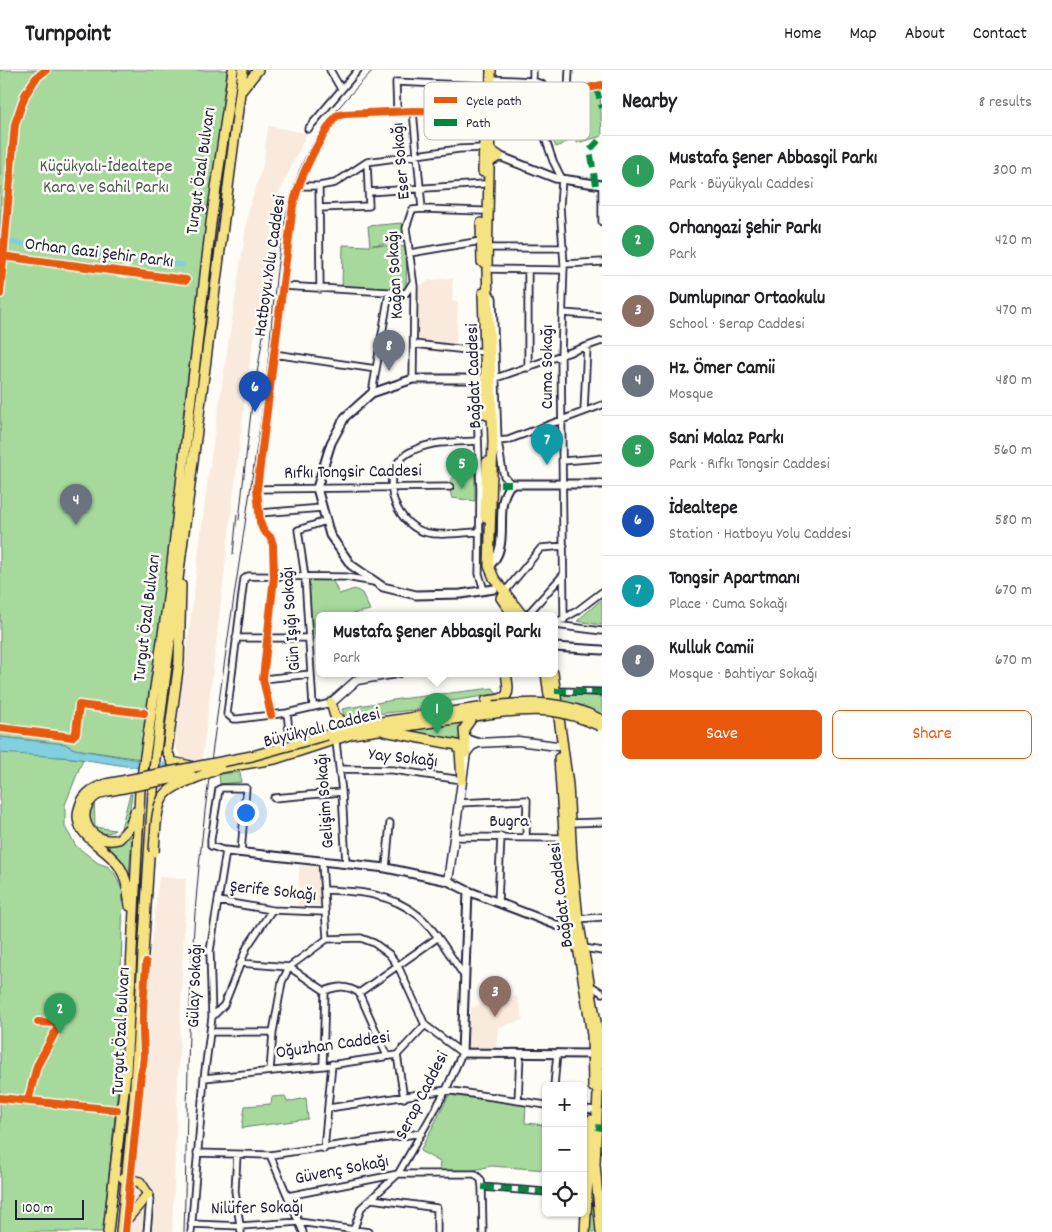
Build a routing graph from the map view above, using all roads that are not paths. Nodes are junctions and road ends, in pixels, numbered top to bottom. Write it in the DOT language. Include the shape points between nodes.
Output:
graph roads {
  1 [pos="233,70"];
  2 [pos="243,70"];
  3 [pos="258,70"];
  4 [pos="330,70"];
  5 [pos="358,70"];
  6 [pos="486,70"];
  7 [pos="533,70"];
  8 [pos="489,79"];
  9 [pos="533,82"];
  10 [pos="341,88"];
  11 [pos="240,93"];
  12 [pos="413,110"];
  13 [pos="424,110"];
  14 [pos="397,112"];
  15 [pos="308,129"];
  16 [pos="486,140"];
  17 [pos="546,140"];
  18 [pos="486,148"];
  19 [pos="418,155"];
  20 [pos="499,156"];
  21 [pos="366,162"];
  22 [pos="489,162"];
  23 [pos="562,179"];
  24 [pos="483,184"];
  25 [pos="602,185"];
  26 [pos="298,186"];
  27 [pos="319,186"];
  28 [pos="420,189"];
  29 [pos="369,192"];
  30 [pos="320,208"];
  31 [pos="422,210"];
  32 [pos="482,211"];
  33 [pos="602,222"];
  34 [pos="484,244"];
  35 [pos="564,248"];
  36 [pos="410,253"];
  37 [pos="602,262"];
  38 [pos="564,267"];
  39 [pos="487,269"];
  40 [pos="528,270"];
  41 [pos="414,282"];
  42 [pos="282,286"];
  43 [pos="320,288"];
  44 [pos="488,291"];
  45 [pos="389,293"];
  46 [pos="486,305"];
  47 [pos="563,313"];
  48 [pos="602,316"];
  49 [pos="602,341"];
  50 [pos="414,344"];
  51 [pos="587,347"];
  52 [pos="484,352"];
  53 [pos="274,354"];
  54 [pos="561,357"];
  55 [pos="376,368"];
  56 [pos="528,368"];
  57 [pos="413,379"];
  58 [pos="488,379"];
  59 [pos="372,393"];
  60 [pos="602,405"];
  61 [pos="584,411"];
  62 [pos="563,421"];
  63 [pos="498,441"];
  64 [pos="478,442"];
  65 [pos="602,458"];
  66 [pos="562,461"];
  67 [pos="511,484"];
  68 [pos="562,484"];
  69 [pos="602,484"];
  70 [pos="450,487"];
  71 [pos="317,488"];
  72 [pos="391,488"];
  73 [pos="257,489"];
  74 [pos="322,508"];
  75 [pos="260,513"];
  76 [pos="326,521"];
  77 [pos="480,532"];
  78 [pos="564,546"];
  79 [pos="180,554"];
  80 [pos="489,566"];
  81 [pos="564,575"];
  82 [pos="305,577"];
  83 [pos="274,578"];
  84 [pos="376,582"];
  85 [pos="494,589"];
  86 [pos="484,590"];
  87 [pos="602,592"];
  88 [pos="504,593"];
  89 [pos="511,612"];
  90 [pos="520,612"];
  91 [pos="530,612"];
  92 [pos="564,620"];
  93 [pos="558,622"];
  94 [pos="558,625"];
  95 [pos="602,631"];
  96 [pos="236,638"];
  97 [pos="267,638"];
  98 [pos="309,638"];
  99 [pos="558,647"];
  100 [pos="602,650"];
  101 [pos="311,674"];
  102 [pos="375,677"];
  103 [pos="507,677"];
  104 [pos="547,677"];
  105 [pos="553,677"];
  106 [pos="263,679"];
  107 [pos="555,691"];
  108 [pos="602,692"];
  109 [pos="331,704"];
  110 [pos="313,706"];
  111 [pos="494,709"];
  112 [pos="287,713"];
  113 [pos="271,715"];
  114 [pos="425,715"];
  115 [pos="474,716"];
  116 [pos="601,726"];
  117 [pos="350,727"];
  118 [pos="376,730"];
  119 [pos="339,737"];
  120 [pos="328,738"];
  121 [pos="466,739"];
  122 [pos="290,740"];
  123 [pos="478,743"];
  124 [pos="557,746"];
  125 [pos="466,753"];
  126 [pos="150,759"];
  127 [pos="196,766"];
  128 [pos="220,768"];
  129 [pos="340,769"];
  130 [pos="462,780"];
  131 [pos="107,788"];
  132 [pos="140,790"];
  133 [pos="342,792"];
  134 [pos="274,798"];
  135 [pos="458,803"];
  136 [pos="602,822"];
  137 [pos="390,823"];
  138 [pos="570,823"];
  139 [pos="501,836"];
  140 [pos="526,836"];
  141 [pos="455,837"];
  142 [pos="564,838"];
  143 [pos="226,851"];
  144 [pos="241,853"];
  145 [pos="322,862"];
  146 [pos="346,864"];
  147 [pos="386,868"];
  148 [pos="448,881"];
  149 [pos="324,890"];
  150 [pos="468,892"];
  151 [pos="218,901"];
  152 [pos="498,902"];
  153 [pos="272,910"];
  154 [pos="324,912"];
  155 [pos="602,916"];
  156 [pos="578,919"];
  157 [pos="133,926"];
  158 [pos="577,931"];
  159 [pos="437,938"];
  160 [pos="327,939"];
  161 [pos="584,948"];
  162 [pos="142,951"];
  163 [pos="602,951"];
  164 [pos="240,963"];
  165 [pos="398,966"];
  166 [pos="289,967"];
  167 [pos="466,978"];
  168 [pos="590,985"];
  169 [pos="325,991"];
  170 [pos="602,993"];
  171 [pos="359,994"];
  172 [pos="212,1017"];
  173 [pos="425,1025"];
  174 [pos="210,1032"];
  175 [pos="272,1032"];
  176 [pos="462,1053"];
  177 [pos="557,1053"];
  178 [pos="397,1054"];
  179 [pos="520,1054"];
  180 [pos="594,1054"];
  181 [pos="387,1056"];
  182 [pos="332,1064"];
  183 [pos="323,1066"];
  184 [pos="270,1071"];
  185 [pos="204,1078"];
  186 [pos="554,1082"];
  187 [pos="446,1090"];
  188 [pos="404,1098"];
  189 [pos="518,1101"];
  190 [pos="542,1104"];
  191 [pos="329,1108"];
  192 [pos="591,1109"];
  193 [pos="422,1133"];
  194 [pos="324,1149"];
  195 [pos="197,1153"];
  196 [pos="237,1155"];
  197 [pos="270,1155"];
  198 [pos="587,1172"];
  199 [pos="398,1174"];
  200 [pos="127,1178"];
  201 [pos="113,1187"];
  202 [pos="482,1187"];
  203 [pos="542,1192"];
  204 [pos="148,1194"];
  205 [pos="288,1196"];
  206 [pos="587,1197"];
  207 [pos="372,1199"];
  208 [pos="598,1200"];
  209 [pos="139,1207"];
  210 [pos="585,1217"];
  211 [pos="148,1218"];
  212 [pos="299,1222"];
  213 [pos="191,1224"];
  214 [pos="122,1229"];
  215 [pos="241,1229"];
  216 [pos="353,1231"];
  217 [pos="108,1232"];
  218 [pos="148,1232"];
  219 [pos="191,1232"];
  220 [pos="303,1232"];
  221 [pos="369,1232"];
  222 [pos="437,1232"];
  223 [pos="482,1232"];
  224 [pos="585,1232"];
  225 [pos="601,1232"];
  1 -- 126 [label="main road, Turgut Özal Bulvarı" via="215,195"];
  2 -- 11 [label="main road, Turgut Özal Bulvarı"];
  3 -- 11 [label="main road"];
  4 -- 10 [label="street"];
  5 -- 10 [label="street"];
  6 -- 8 [label="main road, Bağdat Caddesi"];
  7 -- 9 [label="street"];
  8 -- 9 [label="street"];
  8 -- 14 [label="street" via="396,82"];
  10 -- 15 [label="street"];
  11 -- 79 [label="main road, Turgut Özal Bulvarı"];
  12 -- 13 [label="street, Hatboyu Yolu Caddesi"];
  12 -- 14 [label="street, Hatboyu Yolu Caddesi"];
  12 -- 19 [label="street, Eser Sokağı"];
  14 -- 26 [label="street, Hatboyu Yolu Caddesi" via="336,116 319,139"];
  16 -- 18 [label="main road, Bağdat Caddesi"];
  17 -- 23 [label="street"];
  18 -- 19 [label="street"];
  18 -- 20 [label="main road"];
  18 -- 22 [label="main road, Bağdat Caddesi"];
  18 -- 24 [label="main road, Bağdat Caddesi"];
  19 -- 21 [label="street"];
  19 -- 28 [label="street, Eser Sokağı"];
  20 -- 22 [label="main road"];
  20 -- 23 [label="street"];
  21 -- 27 [label="street" via="335,183"];
  21 -- 29 [label="street"];
  22 -- 34 [label="main road, Bağdat Caddesi"];
  23 -- 25 [label="street"];
  23 -- 35 [label="street, Cuma Sokağı" via="560,206"];
  24 -- 28 [label="street"];
  24 -- 32 [label="main road, Bağdat Caddesi"];
  25 -- 33 [label="street"];
  26 -- 27 [label="street"];
  26 -- 42 [label="street, Hatboyu Yolu Caddesi"];
  27 -- 30 [label="street"];
  28 -- 29 [label="street"];
  28 -- 31 [label="street, Eser Sokağı"];
  29 -- 30 [label="street" via="369,206"];
  30 -- 43 [label="street"];
  31 -- 32 [label="street, Eser Sokağı"];
  31 -- 36 [label="street, Kağan Sokağı" via="412,210 406,228"];
  32 -- 34 [label="main road, Bağdat Caddesi"];
  34 -- 35 [label="street"];
  34 -- 36 [label="street"];
  34 -- 39 [label="main road, Bağdat Caddesi"];
  34 -- 46 [label="main road, Bağdat Caddesi"];
  35 -- 38 [label="street, Cuma Sokağı"];
  36 -- 41 [label="street, Kağan Sokağı"];
  37 -- 38 [label="street"];
  38 -- 40 [label="street"];
  38 -- 47 [label="street, Cuma Sokağı"];
  39 -- 40 [label="street"];
  39 -- 44 [label="main road, Bağdat Caddesi"];
  40 -- 56 [label="street"];
  41 -- 45 [label="street" via="406,293"];
  41 -- 50 [label="street, Kağan Sokağı"];
  42 -- 43 [label="street"];
  42 -- 53 [label="street, Hatboyu Yolu Caddesi"];
  43 -- 45 [label="street"];
  44 -- 46 [label="main road, Bağdat Caddesi"];
  44 -- 58 [label="street" via="493,298"];
  45 -- 55 [label="street"];
  46 -- 52 [label="main road, Bağdat Caddesi"];
  46 -- 58 [label="main road, Bağdat Caddesi"];
  47 -- 48 [label="street"];
  47 -- 54 [label="street, Cuma Sokağı"];
  49 -- 51 [label="street"];
  50 -- 52 [label="street"];
  50 -- 57 [label="street, Kağan Sokağı"];
  51 -- 54 [label="street"];
  51 -- 61 [label="street"];
  52 -- 58 [label="main road, Bağdat Caddesi"];
  53 -- 55 [label="street"];
  53 -- 73 [label="street, Hatboyu Yolu Caddesi"];
  54 -- 56 [label="street"];
  54 -- 62 [label="street, Cuma Sokağı"];
  55 -- 59 [label="street"];
  56 -- 58 [label="street"];
  57 -- 58 [label="street"];
  57 -- 59 [label="street"];
  58 -- 63 [label="street"];
  58 -- 64 [label="street"];
  58 -- 80 [label="main road, Bağdat Caddesi" via="492,489"];
  58 -- 85 [label="main road, Bağdat Caddesi" via="486,574"];
  59 -- 71 [label="street" via="345,417 330,443"];
  60 -- 61 [label="street"];
  61 -- 62 [label="street"];
  62 -- 63 [label="street"];
  62 -- 66 [label="street, Cuma Sokağı"];
  63 -- 67 [label="street" via="504,476"];
  64 -- 72 [label="street" via="432,444 411,450 398,464"];
  64 -- 77 [label="street"];
  65 -- 66 [label="street"];
  66 -- 68 [label="street, Cuma Sokağı"];
  67 -- 68 [label="street"];
  67 -- 80 [label="street" via="501,503 499,553"];
  68 -- 69 [label="street"];
  68 -- 78 [label="street, Cuma Sokağı"];
  70 -- 72 [label="street, Rıfkı Tongsir Caddesi"];
  71 -- 72 [label="street, Rıfkı Tongsir Caddesi"];
  71 -- 73 [label="street, Rıfkı Tongsir Caddesi"];
  71 -- 74 [label="street"];
  72 -- 77 [label="street" via="394,503 406,520 420,530"];
  73 -- 75 [label="street, Hatboyu Yolu Caddesi"];
  74 -- 75 [label="street"];
  74 -- 76 [label="street"];
  75 -- 83 [label="street, Hatboyu Yolu Caddesi" via="263,530 273,545"];
  76 -- 82 [label="street, Gün Işığı Sokağı" via="298,530"];
  76 -- 84 [label="street" via="330,535 351,565"];
  77 -- 86 [label="street" via="480,574"];
  78 -- 81 [label="street, Cuma Sokağı"];
  78 -- 88 [label="street" via="541,548"];
  79 -- 126 [label="main road, Turgut Özal Bulvarı"];
  79 -- 127 [label="main road" via="182,608 167,755 177,764"];
  80 -- 88 [label="main road"];
  81 -- 91 [label="street"];
  81 -- 92 [label="street, Cuma Sokağı"];
  82 -- 83 [label="street"];
  82 -- 84 [label="street" via="346,577"];
  82 -- 98 [label="street, Gün Işığı Sokağı"];
  83 -- 96 [label="street" via="248,576 244,579"];
  83 -- 97 [label="street, Hatboyu Yolu Caddesi"];
  84 -- 86 [label="street" via="416,595"];
  85 -- 86 [label="street"];
  85 -- 89 [label="main road, Bağdat Caddesi"];
  87 -- 92 [label="street"];
  88 -- 90 [label="main road"];
  92 -- 93 [label="street"];
  94 -- 95 [label="street"];
  96 -- 97 [label="street"];
  96 -- 113 [label="street" via="227,714 233,719"];
  97 -- 98 [label="street"];
  97 -- 106 [label="street, Hatboyu Yolu Caddesi"];
  98 -- 101 [label="street, Gün Işığı Sokağı"];
  99 -- 100 [label="street"];
  101 -- 106 [label="street"];
  101 -- 110 [label="street, Gün Işığı Sokağı"];
  102 -- 109 [label="main road" via="357,680"];
  103 -- 114 [label="main road" via="509,689 503,699 452,705"];
  104 -- 124 [label="main road, Bağdat Caddesi"];
  105 -- 107 [label="main road, Bağdat Caddesi"];
  106 -- 113 [label="street, Hatboyu Yolu Caddesi"];
  107 -- 108 [label="street"];
  107 -- 138 [label="main road, Bağdat Caddesi"];
  109 -- 110 [label="street"];
  109 -- 117 [label="main road" via="335,716"];
  110 -- 112 [label="street"];
  111 -- 114 [label="main road, Büyükyalı Caddesi"];
  111 -- 115 [label="main road, Büyükyalı Caddesi"];
  111 -- 116 [label="main road, Büyükyalı Caddesi, bridge" via="546,709"];
  112 -- 113 [label="street"];
  112 -- 122 [label="street"];
  114 -- 117 [label="main road, Büyükyalı Caddesi"];
  115 -- 118 [label="main road, Büyükyalı Caddesi"];
  115 -- 121 [label="main road" via="466,725"];
  117 -- 120 [label="main road, Büyükyalı Caddesi"];
  118 -- 119 [label="main road, Büyükyalı Caddesi"];
  118 -- 130 [label="main road" via="457,745"];
  119 -- 120 [label="main road, Büyükyalı Caddesi"];
  119 -- 129 [label="street, Gelişim Sokağı" via="336,742"];
  120 -- 127 [label="main road, Büyükyalı Caddesi, bridge"];
  120 -- 128 [label="main road, Büyükyalı Caddesi" via="275,758"];
  121 -- 123 [label="main road"];
  121 -- 125 [label="main road"];
  123 -- 124 [label="main road" via="518,741"];
  123 -- 125 [label="main road"];
  124 -- 142 [label="main road, Bağdat Caddesi"];
  125 -- 130 [label="main road"];
  126 -- 132 [label="main road, Turgut Özal Bulvarı"];
  126 -- 162 [label="main road, Turgut Özal Bulvarı" via="154,772"];
  127 -- 131 [label="main road, Büyükyalı Caddesi, bridge"];
  128 -- 131 [label="main road, Büyükyalı Caddesi, bridge"];
  128 -- 162 [label="main road, bridge" via="176,785 158,805"];
  129 -- 130 [label="street, Yay Sokağı" via="393,770"];
  129 -- 133 [label="street, Gelişim Sokağı"];
  130 -- 135 [label="main road"];
  131 -- 132 [label="main road" via="92,798 85,818 92,832 103,840 120,839 130,827"];
  131 -- 157 [label="main road" via="93,790 83,799 79,822 87,837 121,868 127,882"];
  132 -- 157 [label="main road, Turgut Özal Bulvarı"];
  133 -- 134 [label="street"];
  133 -- 146 [label="street, Gelişim Sokağı"];
  135 -- 140 [label="street" via="527,800"];
  135 -- 141 [label="main road"];
  136 -- 138 [label="street"];
  137 -- 147 [label="street"];
  138 -- 156 [label="main road, Bağdat Caddesi"];
  139 -- 140 [label="street, Bugra"];
  139 -- 141 [label="street, Bugra"];
  139 -- 152 [label="street"];
  140 -- 142 [label="street, Bugra"];
  141 -- 148 [label="main road"];
  142 -- 158 [label="main road, Bağdat Caddesi"];
  143 -- 144 [label="street"];
  143 -- 144 [label="street" via="211,846 219,789 246,788"];
  143 -- 151 [label="street, Gülay Sokağı"];
  144 -- 145 [label="street"];
  145 -- 146 [label="street"];
  145 -- 149 [label="street"];
  146 -- 147 [label="street"];
  147 -- 148 [label="street"];
  148 -- 150 [label="street"];
  149 -- 154 [label="street"];
  149 -- 159 [label="street" via="362,891 386,898 419,916"];
  150 -- 152 [label="street"];
  150 -- 167 [label="street, Serap Caddesi"];
  151 -- 153 [label="street, Şerife Sokağı"];
  151 -- 172 [label="street, Gülay Sokağı" via="209,963"];
  152 -- 158 [label="street"];
  153 -- 154 [label="street, Şerife Sokağı"];
  153 -- 164 [label="street"];
  154 -- 160 [label="street"];
  155 -- 156 [label="street"];
  156 -- 158 [label="main road, Bağdat Caddesi"];
  157 -- 201 [label="main road, Turgut Özal Bulvarı" via="126,1072"];
  158 -- 161 [label="main road, Bağdat Caddesi"];
  158 -- 180 [label="main road, Bağdat Caddesi"];
  159 -- 165 [label="street"];
  159 -- 167 [label="street"];
  160 -- 165 [label="street" via="361,938 389,954"];
  160 -- 166 [label="street"];
  161 -- 163 [label="street"];
  161 -- 168 [label="main road, Bağdat Caddesi"];
  162 -- 200 [label="main road, Turgut Özal Bulvarı"];
  164 -- 166 [label="street"];
  164 -- 172 [label="street" via="224,1005"];
  165 -- 171 [label="street"];
  165 -- 173 [label="street"];
  166 -- 169 [label="street"];
  166 -- 175 [label="street" via="282,982"];
  167 -- 176 [label="street, Serap Caddesi"];
  168 -- 170 [label="street"];
  168 -- 192 [label="main road, Bağdat Caddesi" via="600,1056"];
  169 -- 171 [label="street" via="345,986"];
  169 -- 183 [label="street"];
  171 -- 181 [label="street"];
  172 -- 174 [label="street, Gülay Sokağı"];
  173 -- 176 [label="street"];
  173 -- 178 [label="street, Oğuzhan Caddesi"];
  174 -- 175 [label="street"];
  174 -- 185 [label="street, Gülay Sokağı"];
  175 -- 184 [label="street"];
  176 -- 179 [label="street"];
  176 -- 187 [label="street, Serap Caddesi"];
  177 -- 179 [label="street"];
  177 -- 180 [label="street"];
  177 -- 186 [label="street"];
  178 -- 181 [label="street, Oğuzhan Caddesi"];
  178 -- 188 [label="street"];
  179 -- 189 [label="street"];
  180 -- 192 [label="main road, Bağdat Caddesi"];
  181 -- 182 [label="street, Oğuzhan Caddesi"];
  182 -- 183 [label="street, Oğuzhan Caddesi"];
  182 -- 191 [label="street"];
  183 -- 184 [label="street, Oğuzhan Caddesi"];
  184 -- 185 [label="street, Oğuzhan Caddesi"];
  185 -- 195 [label="street, Gülay Sokağı"];
  187 -- 188 [label="street"];
  187 -- 189 [label="street"];
  187 -- 193 [label="street, Serap Caddesi"];
  188 -- 191 [label="street"];
  189 -- 190 [label="street"];
  191 -- 194 [label="street"];
  192 -- 198 [label="main road, Bağdat Caddesi"];
  192 -- 208 [label="main road, Bağdat Caddesi"];
  193 -- 194 [label="street"];
  193 -- 199 [label="street, Serap Caddesi"];
  194 -- 197 [label="street"];
  195 -- 196 [label="street"];
  195 -- 213 [label="street, Gülay Sokağı"];
  196 -- 197 [label="street"];
  196 -- 215 [label="street" via="235,1192"];
  197 -- 205 [label="street"];
  199 -- 202 [label="street, Güvenç Sokağı" via="475,1174"];
  199 -- 205 [label="street, Güvenç Sokağı"];
  199 -- 207 [label="street, Serap Caddesi"];
  200 -- 201 [label="main road" via="116,1179"];
  200 -- 204 [label="main road" via="140,1182"];
  200 -- 214 [label="main road, Turgut Özal Bulvarı"];
  201 -- 217 [label="main road, Turgut Özal Bulvarı"];
  202 -- 203 [label="street"];
  202 -- 223 [label="street"];
  204 -- 209 [label="main road"];
  204 -- 211 [label="street"];
  205 -- 212 [label="street"];
  206 -- 208 [label="main road"];
  207 -- 216 [label="street, Serap Caddesi" via="360,1208"];
  207 -- 222 [label="street" via="437,1208"];
  208 -- 225 [label="main road, Bağdat Caddesi"];
  209 -- 211 [label="street" via="145,1208"];
  209 -- 214 [label="main road"];
  210 -- 224 [label="main road, Bağdat Caddesi"];
  211 -- 218 [label="street"];
  212 -- 215 [label="street, Nilüfer Sokağı"];
  212 -- 216 [label="street, Nilüfer Sokağı"];
  212 -- 220 [label="street"];
  213 -- 215 [label="street, Nilüfer Sokağı"];
  213 -- 219 [label="street, Gülay Sokağı"];
  216 -- 221 [label="street, Nilüfer Sokağı"];
}
